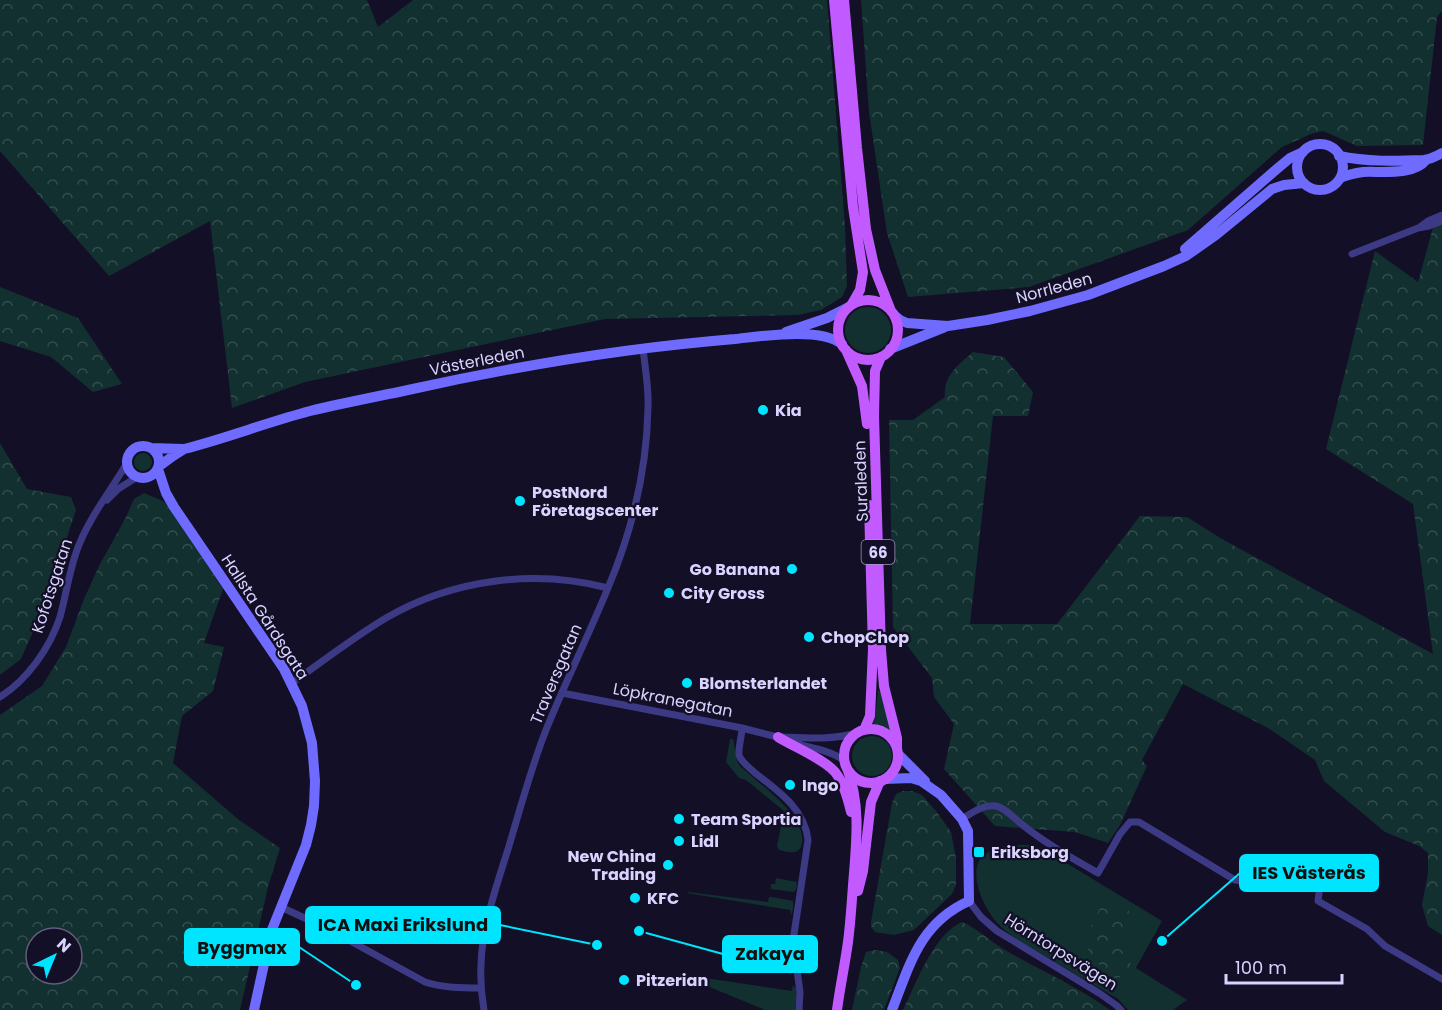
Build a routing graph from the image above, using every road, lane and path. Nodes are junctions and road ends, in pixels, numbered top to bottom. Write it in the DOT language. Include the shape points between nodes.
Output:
graph roads {
  1 [pos="834,0"];
  2 [pos="844,0"];
  3 [pos="1303,152"];
  4 [pos="1442,153"];
  5 [pos="1339,156"];
  6 [pos="1426,160"];
  7 [pos="1340,178"];
  8 [pos="1304,183"];
  9 [pos="1442,215"];
  10 [pos="1442,221"];
  11 [pos="1418,228"];
  12 [pos="1352,254"];
  13 [pos="1164,266"];
  14 [pos="850,306"];
  15 [pos="893,314"];
  16 [pos="948,326"];
  17 [pos="782,334"];
  18 [pos="844,347"];
  19 [pos="643,348"];
  20 [pos="886,353"];
  21 [pos="151,448"];
  22 [pos="184,449"];
  23 [pos="127,463"];
  24 [pos="158,468"];
  25 [pos="138,477"];
  26 [pos="166,493"];
  27 [pos="101,506"];
  28 [pos="608,588"];
  29 [pos="292,683"];
  30 [pos="562,693"];
  31 [pos="0,698"];
  32 [pos="742,728"];
  33 [pos="860,732"];
  34 [pos="778,737"];
  35 [pos="897,751"];
  36 [pos="846,765"];
  37 [pos="882,780"];
  38 [pos="932,788"];
  39 [pos="962,819"];
  40 [pos="969,901"];
  41 [pos="281,907"];
  42 [pos="850,921"];
  43 [pos="1442,979"];
  44 [pos="481,988"];
  45 [pos="254,1010"];
  46 [pos="484,1010"];
  47 [pos="799,1010"];
  48 [pos="837,1010"];
  49 [pos="892,1010"];
  50 [pos="1121,1010"];
  1 -- 14 [label="main road, 66" via="853,207 863,272 860,290"];
  2 -- 15 [label="main road, 66" via="866,229 875,270"];
  3 -- 5 [label="street" via="1322,145"];
  3 -- 8 [label="street" via="1297,168"];
  3 -- 13 [label="street, Norrleden" via="1290,158"];
  4 -- 6 [label="street"];
  5 -- 6 [label="street"];
  5 -- 7 [label="street"];
  6 -- 7 [label="street" via="1412,169 1363,172"];
  7 -- 8 [label="street" via="1321,190"];
  8 -- 13 [label="street, Norrleden" via="1272,189 1186,256"];
  9 -- 11 [label="street"];
  10 -- 11 [label="street"];
  11 -- 12 [label="street"];
  13 -- 16 [label="street, Norrleden" via="1088,295 1030,311"];
  14 -- 15 [label="main road" via="873,300"];
  14 -- 17 [label="street, Västerleden"];
  14 -- 18 [label="main road, 66" via="838,325"];
  15 -- 16 [label="street, Norrleden" via="908,323"];
  15 -- 20 [label="main road, 66" via="898,332"];
  16 -- 20 [label="street, Norrleden"];
  17 -- 18 [label="street, Västerleden" via="819,335 833,338"];
  17 -- 19 [label="street, Västerleden"];
  18 -- 20 [label="main road" via="860,358"];
  18 -- 33 [label="main road, Suraleden / 66" via="862,386 867,416 873,649 870,716"];
  19 -- 22 [label="street, Västerleden" via="498,371 326,408"];
  19 -- 28 [label="street, Traversgatan" via="649,406 642,469 628,531"];
  20 -- 35 [label="main road, Suraleden / 66" via="875,372 874,416 881,650"];
  21 -- 22 [label="street, Västerleden"];
  21 -- 23 [label="street" via="134,449"];
  21 -- 24 [label="street" via="158,455"];
  22 -- 24 [label="street, Västerleden"];
  23 -- 25 [label="street" via="130,472"];
  23 -- 27 [label="street, Kofotsgatan"];
  24 -- 25 [label="street" via="147,478"];
  24 -- 26 [label="street, Hallsta Gårdsgata"];
  25 -- 26 [label="street, Hallsta Gårdsgata"];
  25 -- 27 [label="street, Kofotsgatan"];
  26 -- 29 [label="street, Hallsta Gårdsgata"];
  27 -- 31 [label="street, Kofotsgatan" via="77,552 50,640 25,675"];
  28 -- 29 [label="street" via="574,581 521,579 452,590 387,618"];
  28 -- 30 [label="street, Traversgatan"];
  29 -- 41 [label="street, Hallsta Gårdsgata" via="312,743 315,793 309,835"];
  30 -- 32 [label="street, Löpkranegatan"];
  30 -- 44 [label="street, Traversgatan" via="535,760 488,915 481,953"];
  32 -- 34 [label="street, Löpkranegatan"];
  32 -- 47 [label="street" via="740,758 796,808 806,827 793,941"];
  33 -- 34 [label="street, Löpkranegatan" via="823,739"];
  33 -- 35 [label="main road" via="880,730 891,737"];
  33 -- 36 [label="main road, 66" via="845,750"];
  34 -- 36 [label="street, Löpkranegatan" via="820,749"];
  34 -- 42 [label="main road" via="830,766 843,786 853,846"];
  35 -- 37 [label="main road" via="895,769"];
  35 -- 38 [label="street"];
  36 -- 37 [label="main road" via="860,780"];
  36 -- 42 [label="main road" via="853,783 857,824"];
  37 -- 38 [label="street" via="911,778"];
  37 -- 42 [label="main road" via="871,802 863,871"];
  38 -- 39 [label="street"];
  39 -- 40 [label="street" via="968,831"];
  39 -- 43 [label="street" via="983,807 996,806 1043,841 1098,873 1130,822 1139,822 1235,880 1244,881 1272,859 1280,858 1320,884 1318,901"];
  40 -- 49 [label="street" via="944,914 925,935"];
  40 -- 50 [label="street, Hörntorpsvägen" via="997,931"];
  41 -- 44 [label="street" via="425,982 440,987"];
  41 -- 45 [label="street, Hallsta Gårdsgata"];
  42 -- 48 [label="main road"];
  44 -- 46 [label="street, Traversgatan"];
}
